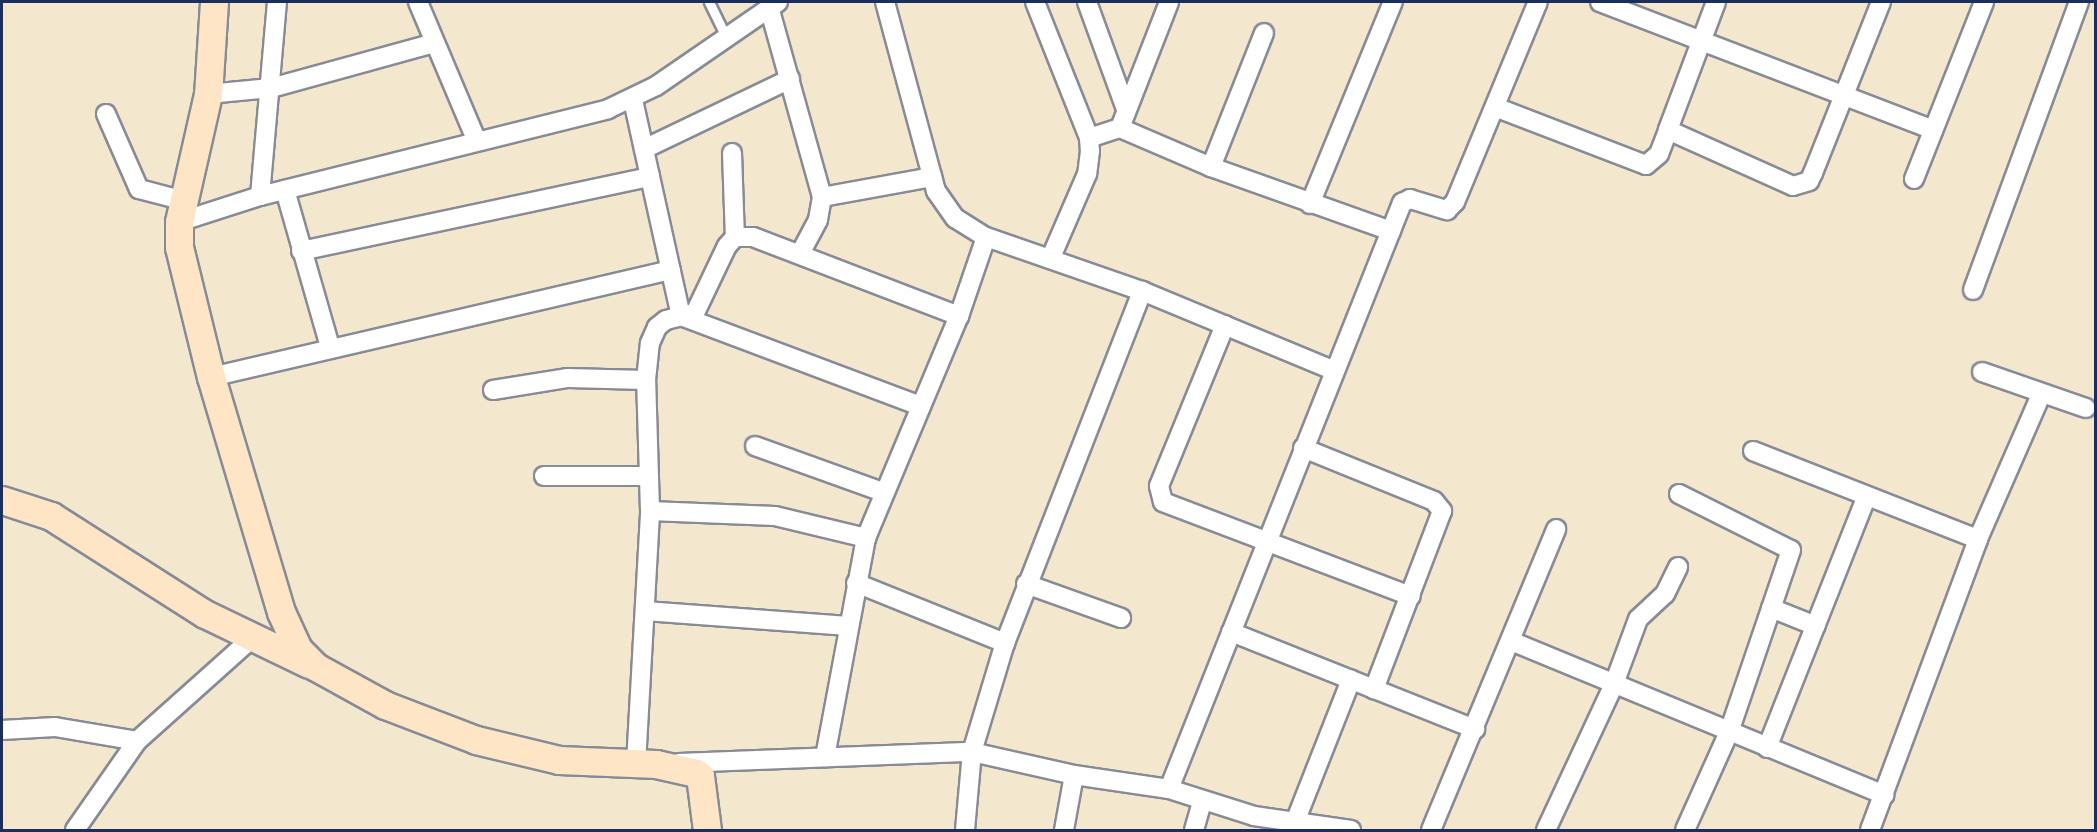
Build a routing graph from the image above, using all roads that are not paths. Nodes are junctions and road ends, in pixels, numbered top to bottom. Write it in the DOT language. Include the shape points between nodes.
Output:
graph roads {
  1 [pos="214,2"];
  2 [pos="277,2"];
  3 [pos="418,2"];
  4 [pos="709,2"];
  5 [pos="885,2"];
  6 [pos="1035,2"];
  7 [pos="1087,2"];
  8 [pos="1170,2"];
  9 [pos="1394,2"];
  10 [pos="1538,2"];
  11 [pos="1600,2"];
  12 [pos="1716,2"];
  13 [pos="1881,2"];
  14 [pos="1984,2"];
  15 [pos="2079,2"];
  16 [pos="774,4"];
  17 [pos="1264,33"];
  18 [pos="726,37"];
  19 [pos="1701,40"];
  20 [pos="434,43"];
  21 [pos="790,79"];
  22 [pos="270,88"];
  23 [pos="208,94"];
  24 [pos="1844,96"];
  25 [pos="633,100"];
  26 [pos="1495,107"];
  27 [pos="1126,109"];
  28 [pos="106,114"];
  29 [pos="1120,128"];
  30 [pos="1668,130"];
  31 [pos="1933,130"];
  32 [pos="1089,138"];
  33 [pos="476,140"];
  34 [pos="644,149"];
  35 [pos="732,153"];
  36 [pos="1212,167"];
  37 [pos="650,177"];
  38 [pos="932,177"];
  39 [pos="1914,179"];
  40 [pos="285,190"];
  41 [pos="260,196"];
  42 [pos="822,198"];
  43 [pos="1310,204"];
  44 [pos="182,211"];
  45 [pos="1391,231"];
  46 [pos="735,237"];
  47 [pos="986,237"];
  48 [pos="301,251"];
  49 [pos="800,254"];
  50 [pos="1051,257"];
  51 [pos="671,270"];
  52 [pos="1973,290"];
  53 [pos="1142,291"];
  54 [pos="681,316"];
  55 [pos="959,316"];
  56 [pos="1225,325"];
  57 [pos="330,347"];
  58 [pos="1334,370"];
  59 [pos="1982,372"];
  60 [pos="211,377"];
  61 [pos="646,380"];
  62 [pos="493,390"];
  63 [pos="2041,395"];
  64 [pos="921,406"];
  65 [pos="2086,408"];
  66 [pos="755,446"];
  67 [pos="1303,448"];
  68 [pos="1753,451"];
  69 [pos="544,476"];
  70 [pos="648,476"];
  71 [pos="883,492"];
  72 [pos="1679,494"];
  73 [pos="1867,496"];
  74 [pos="2,500"];
  75 [pos="650,511"];
  76 [pos="1557,529"];
  77 [pos="866,538"];
  78 [pos="1978,539"];
  79 [pos="1266,540"];
  80 [pos="1678,567"];
  81 [pos="856,583"];
  82 [pos="1026,584"];
  83 [pos="1411,596"];
  84 [pos="1771,608"];
  85 [pos="645,611"];
  86 [pos="1121,618"];
  87 [pos="848,626"];
  88 [pos="1816,626"];
  89 [pos="1231,632"];
  90 [pos="252,639"];
  91 [pos="1511,641"];
  92 [pos="1005,643"];
  93 [pos="316,667"];
  94 [pos="1351,680"];
  95 [pos="1614,684"];
  96 [pos="1374,689"];
  97 [pos="1475,729"];
  98 [pos="2,730"];
  99 [pos="1729,732"];
  100 [pos="137,741"];
  101 [pos="1767,748"];
  102 [pos="972,752"];
  103 [pos="825,757"];
  104 [pos="646,764"];
  105 [pos="1074,775"];
  106 [pos="1169,789"];
  107 [pos="1884,795"];
  108 [pos="1202,802"];
  109 [pos="1295,822"];
  110 [pos="75,831"];
  111 [pos="707,831"];
  112 [pos="965,831"];
  113 [pos="1064,831"];
  114 [pos="1194,831"];
  115 [pos="1351,831"];
  116 [pos="1431,831"];
  117 [pos="1546,831"];
  118 [pos="1685,831"];
  119 [pos="1870,831"];
  1 -- 23 [label="street"];
  2 -- 22 [label="street"];
  3 -- 20 [label="street"];
  4 -- 18 [label="lane"];
  5 -- 38 [label="street"];
  6 -- 32 [label="street"];
  7 -- 27 [label="street"];
  8 -- 27 [label="street"];
  9 -- 43 [label="street"];
  10 -- 26 [label="street"];
  11 -- 19 [label="street"];
  12 -- 19 [label="street"];
  13 -- 24 [label="street"];
  14 -- 31 [label="street"];
  15 -- 52 [label="street"];
  16 -- 18 [label="street"];
  16 -- 21 [label="street"];
  17 -- 36 [label="street"];
  18 -- 25 [label="street"];
  19 -- 24 [label="street"];
  19 -- 30 [label="street"];
  20 -- 22 [label="street"];
  20 -- 33 [label="street"];
  21 -- 34 [label="street"];
  21 -- 42 [label="street"];
  22 -- 23 [label="street"];
  22 -- 41 [label="street"];
  23 -- 44 [label="street"];
  24 -- 30 [label="street" via="1813,172 1803,185 1793,186"];
  24 -- 31 [label="street"];
  25 -- 33 [label="street"];
  25 -- 34 [label="street"];
  26 -- 30 [label="street" via="1646,165 1659,154"];
  26 -- 45 [label="street" via="1451,207 1442,210 1406,200"];
  27 -- 29 [label="street"];
  28 -- 44 [label="street" via="139,189"];
  29 -- 32 [label="street"];
  29 -- 36 [label="street"];
  31 -- 39 [label="street"];
  32 -- 50 [label="street" via="1087,174"];
  33 -- 40 [label="street"];
  34 -- 37 [label="street"];
  35 -- 46 [label="street"];
  36 -- 43 [label="street"];
  37 -- 48 [label="street"];
  37 -- 51 [label="street"];
  38 -- 42 [label="street"];
  38 -- 47 [label="street" via="943,206 969,230"];
  40 -- 41 [label="street"];
  40 -- 48 [label="street"];
  41 -- 44 [label="street"];
  42 -- 49 [label="street" via="818,220"];
  43 -- 45 [label="street"];
  44 -- 60 [label="street" via="181,260"];
  45 -- 58 [label="street"];
  46 -- 49 [label="street" via="753,237"];
  46 -- 54 [label="street" via="727,246 701,306 695,313"];
  47 -- 50 [label="street"];
  47 -- 55 [label="street"];
  48 -- 57 [label="street"];
  49 -- 55 [label="street"];
  50 -- 53 [label="street"];
  51 -- 54 [label="street"];
  51 -- 57 [label="street"];
  53 -- 56 [label="street"];
  53 -- 82 [label="street"];
  54 -- 61 [label="street" via="657,327 650,343"];
  54 -- 64 [label="street"];
  55 -- 64 [label="street"];
  56 -- 58 [label="street"];
  56 -- 79 [label="street" via="1159,486 1159,496 1170,507"];
  57 -- 60 [label="street"];
  58 -- 67 [label="street"];
  59 -- 63 [label="street"];
  60 -- 93 [label="street" via="281,612 298,649"];
  61 -- 62 [label="street" via="568,378"];
  61 -- 70 [label="street"];
  63 -- 65 [label="street"];
  63 -- 78 [label="street"];
  64 -- 71 [label="street"];
  66 -- 71 [label="street"];
  67 -- 79 [label="street"];
  67 -- 83 [label="street" via="1440,505 1441,519"];
  68 -- 73 [label="street"];
  69 -- 70 [label="street"];
  70 -- 75 [label="street"];
  71 -- 77 [label="street"];
  72 -- 84 [label="street" via="1790,547 1791,554"];
  73 -- 78 [label="street"];
  73 -- 88 [label="street"];
  74 -- 90 [label="street" via="51,516 205,614"];
  75 -- 77 [label="street" via="775,516"];
  75 -- 85 [label="street"];
  76 -- 91 [label="street"];
  77 -- 81 [label="street"];
  78 -- 107 [label="street"];
  79 -- 83 [label="street"];
  79 -- 89 [label="street"];
  80 -- 95 [label="street" via="1665,594 1638,619"];
  81 -- 87 [label="street"];
  81 -- 92 [label="street"];
  82 -- 86 [label="street"];
  82 -- 92 [label="street"];
  83 -- 96 [label="street"];
  84 -- 88 [label="street"];
  84 -- 99 [label="street"];
  85 -- 87 [label="street"];
  85 -- 104 [label="street"];
  87 -- 103 [label="street"];
  88 -- 101 [label="street"];
  89 -- 94 [label="street"];
  89 -- 106 [label="street"];
  90 -- 93 [label="street"];
  90 -- 100 [label="street"];
  91 -- 95 [label="street"];
  91 -- 97 [label="street"];
  92 -- 102 [label="street"];
  93 -- 104 [label="street" via="385,705 476,740 559,760"];
  94 -- 96 [label="street"];
  94 -- 109 [label="street"];
  95 -- 99 [label="street"];
  95 -- 117 [label="street"];
  96 -- 97 [label="street"];
  97 -- 116 [label="street"];
  98 -- 100 [label="street" via="55,727"];
  99 -- 101 [label="street"];
  99 -- 118 [label="street"];
  100 -- 110 [label="street"];
  101 -- 107 [label="street"];
  102 -- 103 [label="street"];
  102 -- 105 [label="street"];
  102 -- 112 [label="street"];
  103 -- 104 [label="street"];
  104 -- 111 [label="street" via="700,776"];
  105 -- 106 [label="street"];
  105 -- 113 [label="street"];
  106 -- 108 [label="street"];
  107 -- 119 [label="street"];
  108 -- 109 [label="street"];
  108 -- 114 [label="street"];
  109 -- 115 [label="street"];
}
